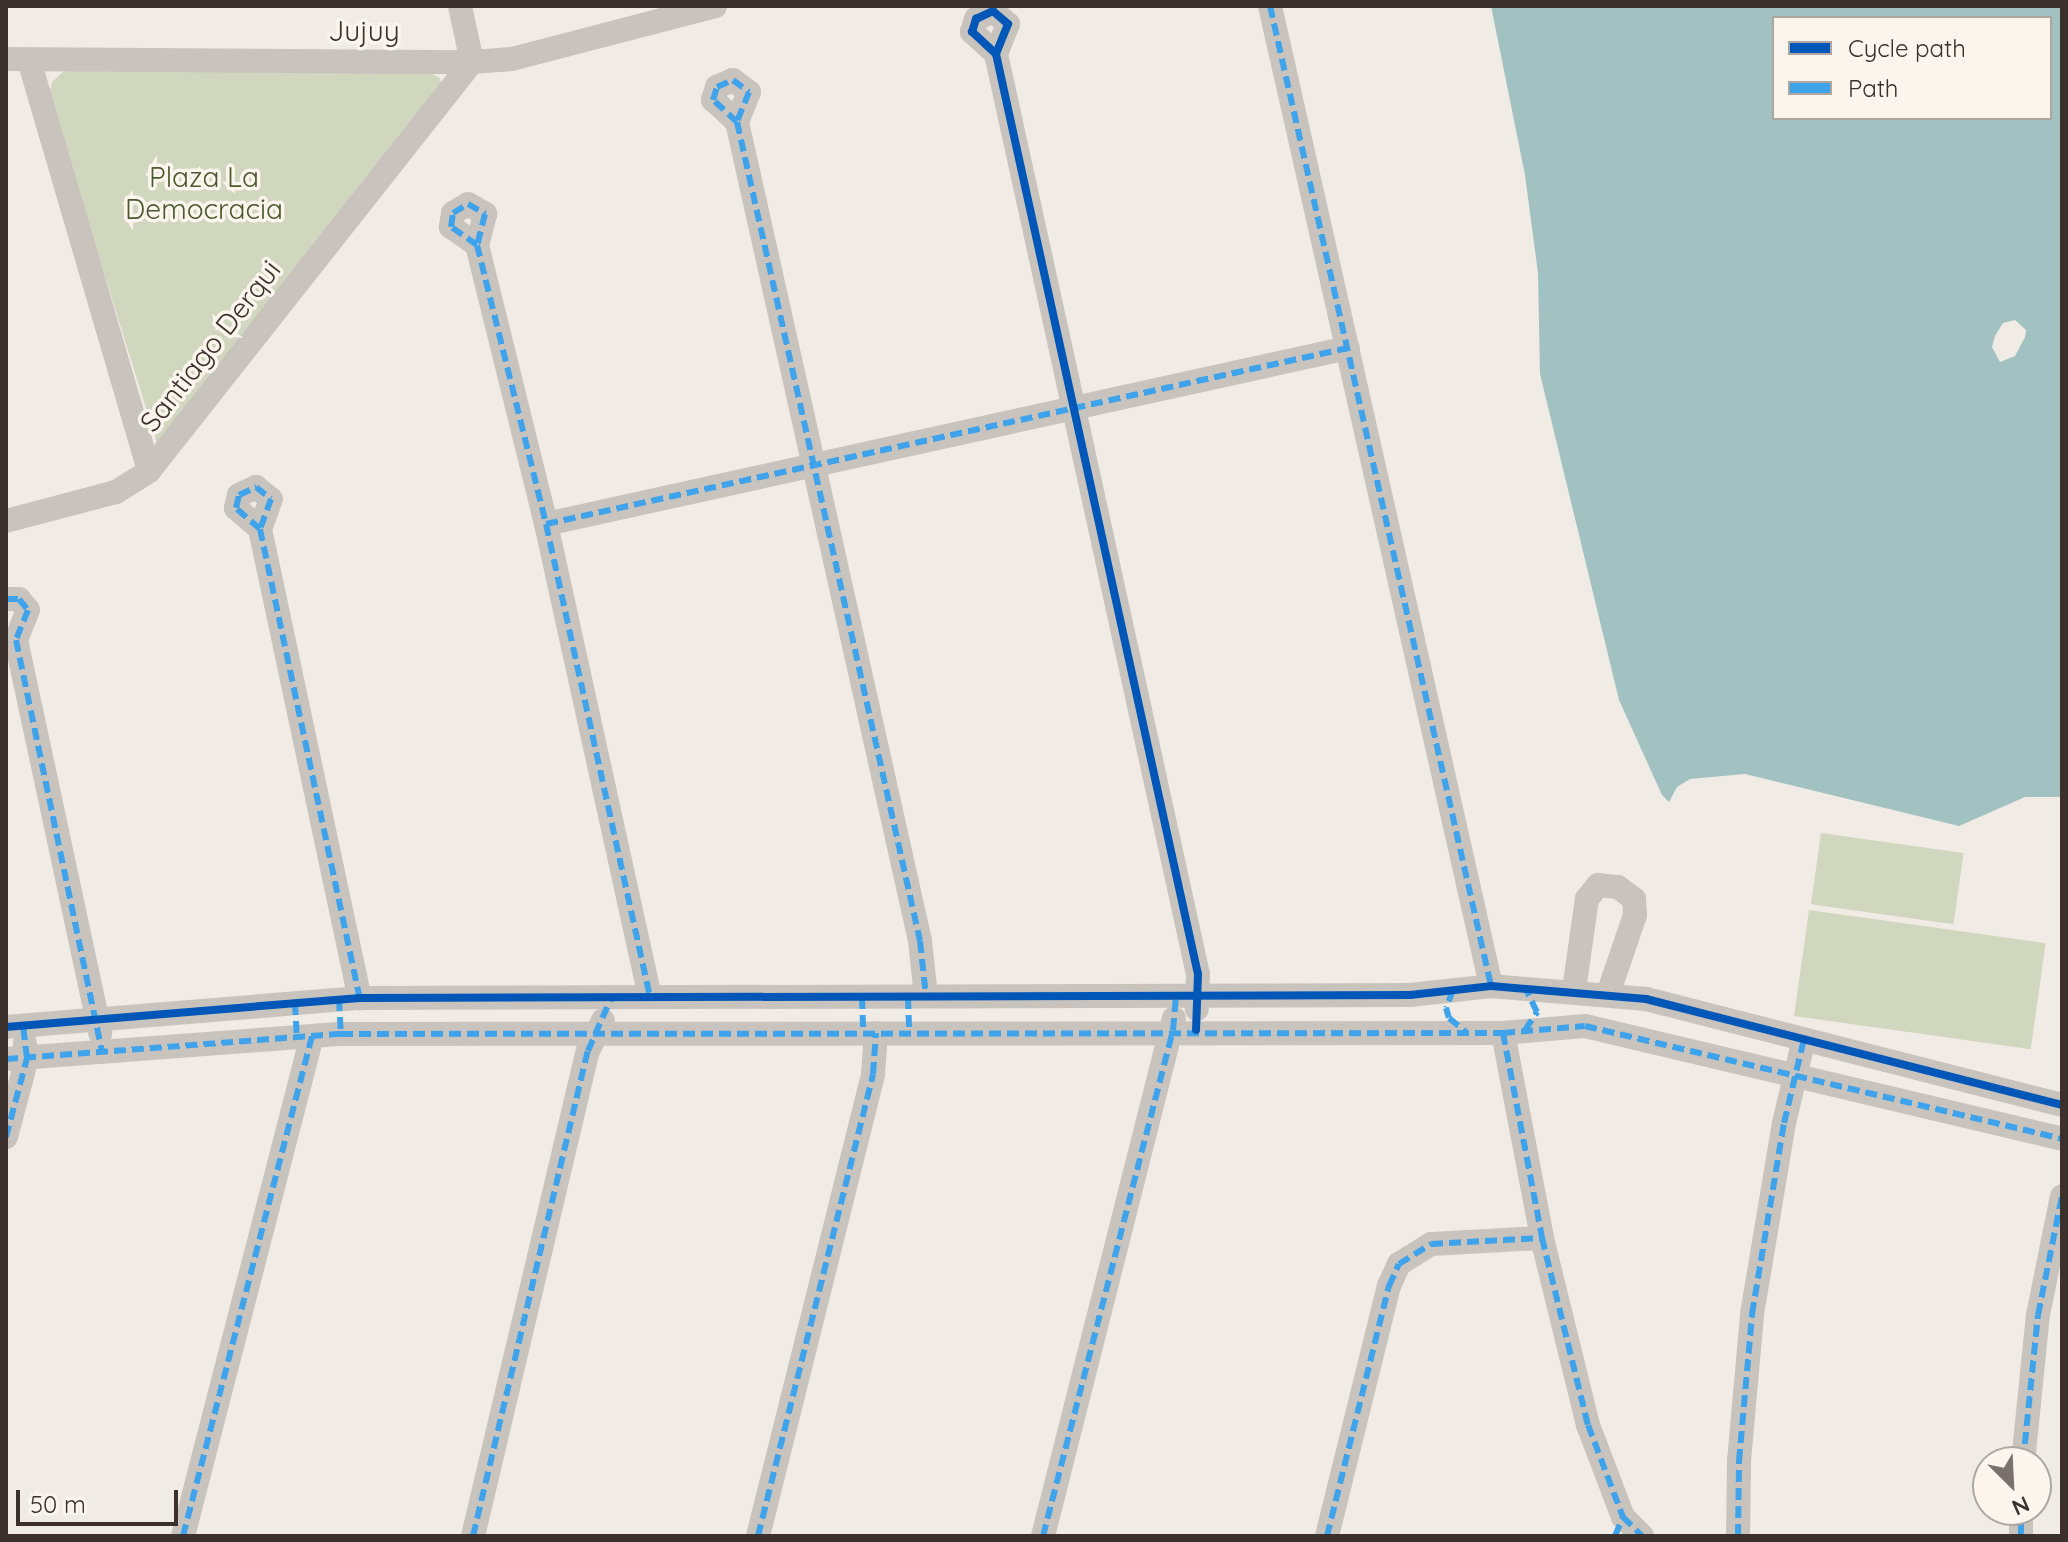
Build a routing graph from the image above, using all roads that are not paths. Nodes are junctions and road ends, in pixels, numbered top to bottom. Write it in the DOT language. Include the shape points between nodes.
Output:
graph roads {
  1 [pos="460,6"];
  2 [pos="715,6"];
  3 [pos="1270,6"];
  4 [pos="996,54"];
  5 [pos="18,59"];
  6 [pos="472,62"];
  7 [pos="737,122"];
  8 [pos="477,245"];
  9 [pos="1348,348"];
  10 [pos="1072,407"];
  11 [pos="811,465"];
  12 [pos="149,471"];
  13 [pos="6,521"];
  14 [pos="546,524"];
  15 [pos="260,529"];
  16 [pos="6,599"];
  17 [pos="11,637"];
  18 [pos="1491,986"];
  19 [pos="1525,988"];
  20 [pos="1453,990"];
  21 [pos="1574,990"];
  22 [pos="1608,994"];
  23 [pos="1187,995"];
  24 [pos="917,996"];
  25 [pos="650,997"];
  26 [pos="862,997"];
  27 [pos="611,998"];
  28 [pos="350,999"];
  29 [pos="295,1003"];
  30 [pos="98,1018"];
  31 [pos="15,1026"];
  32 [pos="1184,1030"];
  33 [pos="599,1031"];
  34 [pos="1514,1031"];
  35 [pos="870,1033"];
  36 [pos="909,1033"];
  37 [pos="1467,1033"];
  38 [pos="341,1034"];
  39 [pos="305,1036"];
  40 [pos="1804,1039"];
  41 [pos="102,1051"];
  42 [pos="16,1058"];
  43 [pos="1793,1073"];
  44 [pos="2062,1105"];
  45 [pos="6,1137"];
  46 [pos="2062,1139"];
  47 [pos="2062,1196"];
  48 [pos="1542,1238"];
  49 [pos="2025,1446"];
  50 [pos="1619,1527"];
  51 [pos="183,1536"];
  52 [pos="473,1536"];
  53 [pos="758,1536"];
  54 [pos="1043,1536"];
  55 [pos="1327,1536"];
  56 [pos="1642,1536"];
  57 [pos="1738,1536"];
  1 -- 6 [label="street"];
  2 -- 6 [label="street, Jujuy" via="512,59"];
  3 -- 9 [label="street"];
  4 -- 10 [label="street"];
  5 -- 6 [label="street, Jujuy"];
  5 -- 12 [label="street"];
  6 -- 12 [label="street, Santiago Derqui"];
  7 -- 11 [label="street"];
  8 -- 14 [label="street"];
  9 -- 10 [label="street"];
  9 -- 18 [label="street"];
  10 -- 11 [label="street"];
  10 -- 23 [label="street" via="1198,974"];
  11 -- 14 [label="street"];
  11 -- 24 [label="street" via="920,941"];
  12 -- 13 [label="street, Santiago Derqui" via="116,492"];
  14 -- 25 [label="street"];
  15 -- 28 [label="street"];
  16 -- 17 [label="street" via="19,599 28,610"];
  17 -- 30 [label="street"];
  18 -- 19 [label="street"];
  18 -- 20 [label="street"];
  19 -- 21 [label="street"];
  19 -- 34 [label="street" via="1537,1012"];
  20 -- 23 [label="street" via="1410,995"];
  20 -- 37 [label="street" via="1446,1008 1449,1018"];
  21 -- 22 [label="street"];
  21 -- 22 [label="street" via="1587,899 1598,885 1618,887 1634,899 1635,915"];
  22 -- 40 [label="street"];
  23 -- 24 [label="street"];
  23 -- 32 [label="street"];
  24 -- 26 [label="street"];
  24 -- 36 [label="street"];
  25 -- 26 [label="street"];
  25 -- 27 [label="street"];
  26 -- 35 [label="street"];
  27 -- 28 [label="street"];
  27 -- 33 [label="street"];
  28 -- 29 [label="street"];
  28 -- 38 [label="street"];
  29 -- 30 [label="street"];
  29 -- 39 [label="street"];
  30 -- 31 [label="street"];
  30 -- 41 [label="street"];
  31 -- 42 [label="street"];
  32 -- 36 [label="street"];
  32 -- 37 [label="street"];
  32 -- 54 [label="street"];
  33 -- 35 [label="street"];
  33 -- 38 [label="street"];
  33 -- 52 [label="street" via="588,1051"];
  34 -- 37 [label="street"];
  34 -- 43 [label="street" via="1614,1029"];
  34 -- 48 [label="street"];
  35 -- 36 [label="street"];
  35 -- 53 [label="street" via="873,1074"];
  38 -- 39 [label="street"];
  39 -- 41 [label="street"];
  39 -- 51 [label="street"];
  40 -- 43 [label="street"];
  40 -- 44 [label="street"];
  41 -- 42 [label="street"];
  42 -- 45 [label="street"];
  43 -- 46 [label="street"];
  43 -- 57 [label="street" via="1752,1314"];
  47 -- 49 [label="street" via="2038,1315"];
  48 -- 50 [label="street"];
  48 -- 55 [label="street" via="1431,1244 1399,1264 1389,1286"];
  50 -- 56 [label="street"];
}
